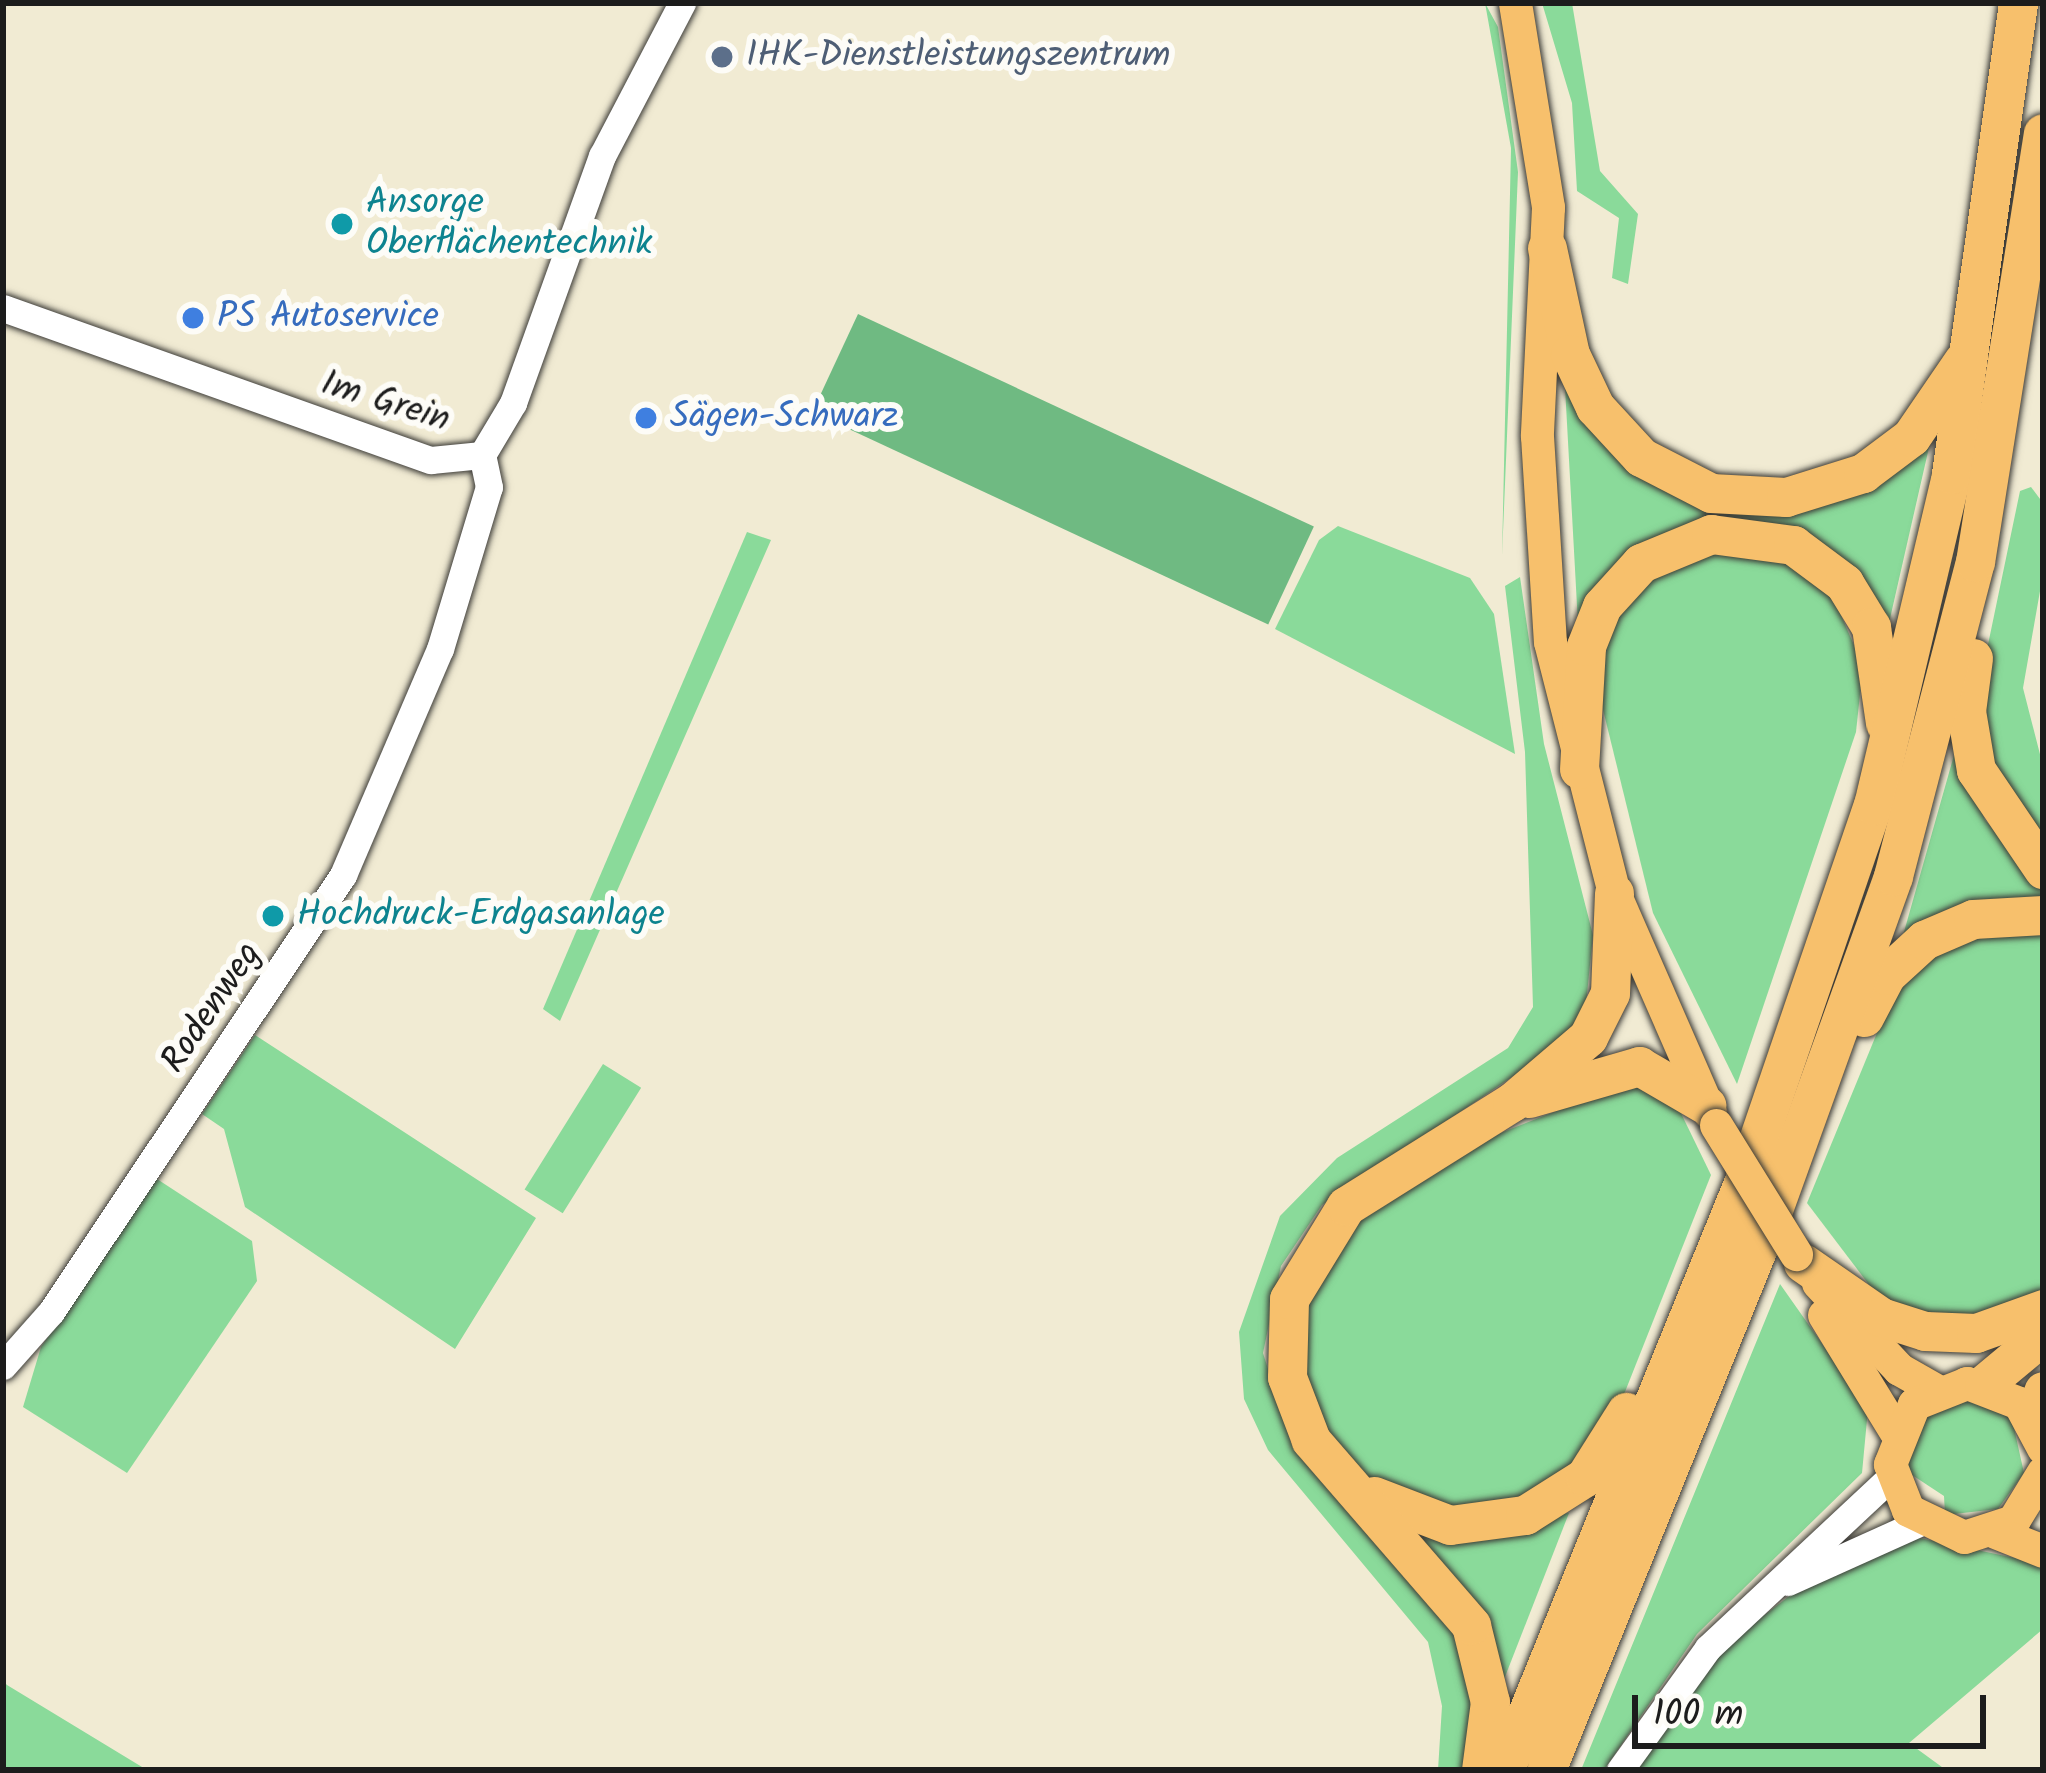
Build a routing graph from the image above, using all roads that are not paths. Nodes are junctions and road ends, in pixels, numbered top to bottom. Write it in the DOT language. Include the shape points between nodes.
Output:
graph roads {
  1 [pos="682,3"];
  2 [pos="1516,3"];
  3 [pos="2018,3"];
  4 [pos="2043,133"];
  5 [pos="1547,248"];
  6 [pos="3,308"];
  7 [pos="1975,340"];
  8 [pos="482,455"];
  9 [pos="1975,562"];
  10 [pos="1888,752"];
  11 [pos="1579,769"];
  12 [pos="2043,869"];
  13 [pos="1614,893"];
  14 [pos="2043,915"];
  15 [pos="1512,1102"];
  16 [pos="1711,1115"];
  17 [pos="1808,1115"];
  18 [pos="1799,1258"];
  19 [pos="2043,1309"];
  20 [pos="1683,1328"];
  21 [pos="2043,1335"];
  22 [pos="3,1366"];
  23 [pos="1984,1384"];
  24 [pos="1936,1390"];
  25 [pos="2040,1421"];
  26 [pos="1895,1431"];
  27 [pos="1336,1474"];
  28 [pos="1892,1476"];
  29 [pos="2042,1485"];
  30 [pos="1921,1522"];
  31 [pos="1995,1532"];
  32 [pos="2043,1551"];
  33 [pos="1765,1594"];
  34 [pos="1481,1770"];
  35 [pos="1504,1770"];
  36 [pos="1546,1770"];
  37 [pos="1620,1770"];
  1 -- 8 [label="street, Im Grein" via="602,156 513,403"];
  2 -- 5 [label="main road" via="1544,140"];
  3 -- 7 [label="highway"];
  4 -- 9 [label="highway"];
  5 -- 7 [label="highway" via="1570,355 1595,407 1641,457 1711,493 1786,497 1863,473 1930,415"];
  5 -- 11 [label="main road" via="1540,552"];
  6 -- 8 [label="street, Im Grein" via="430,460"];
  7 -- 10 [label="highway"];
  8 -- 22 [label="street, Rodenweg" via="488,488 440,650 343,875 51,1312"];
  9 -- 12 [label="highway" via="1970,748 1994,811"];
  9 -- 17 [label="highway" via="1893,876"];
  10 -- 11 [label="highway" via="1879,659 1859,603 1809,554 1735,532 1663,549 1602,606 1586,646"];
  10 -- 20 [label="highway" via="1806,1007"];
  11 -- 13 [label="main road"];
  13 -- 15 [label="highway" via="1602,1017"];
  13 -- 16 [label="main road"];
  14 -- 17 [label="highway" via="1973,919 1909,951"];
  15 -- 16 [label="highway" via="1639,1066"];
  15 -- 27 [label="highway" via="1346,1207 1298,1275 1287,1377"];
  16 -- 18 [label="main road, bridge"];
  17 -- 36 [label="highway"];
  18 -- 19 [label="highway" via="1881,1316 1925,1330 1992,1330"];
  18 -- 24 [label="main road" via="1876,1348"];
  18 -- 26 [label="main road"];
  20 -- 27 [label="highway" via="1595,1466 1526,1515 1430,1522"];
  20 -- 35 [label="highway"];
  21 -- 23 [label="highway"];
  23 -- 24 [label="main road"];
  23 -- 25 [label="main road"];
  24 -- 26 [label="main road"];
  26 -- 28 [label="main road"];
  27 -- 34 [label="highway" via="1471,1625 1490,1702"];
  28 -- 30 [label="main road"];
  28 -- 33 [label="street"];
  29 -- 31 [label="main road"];
  30 -- 31 [label="main road" via="1949,1535"];
  30 -- 33 [label="street"];
  31 -- 32 [label="main road"];
  33 -- 37 [label="street" via="1675,1685"];
}
